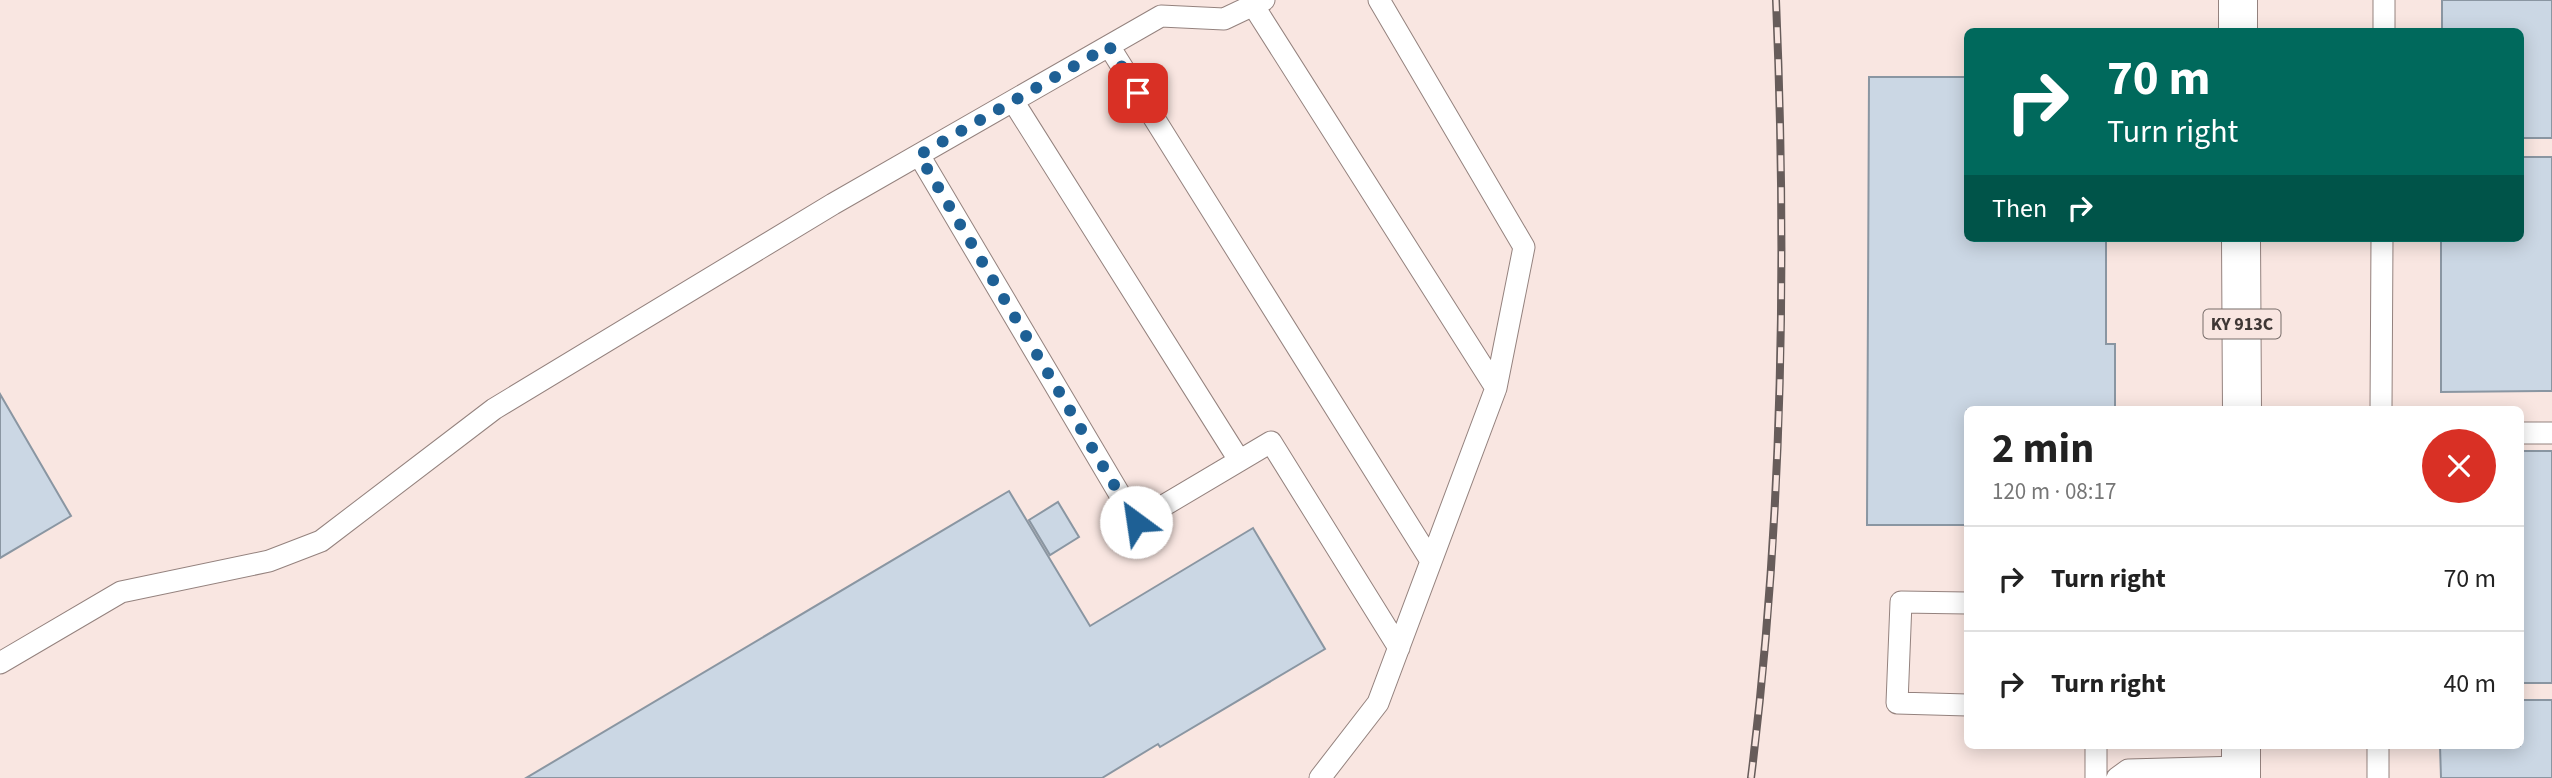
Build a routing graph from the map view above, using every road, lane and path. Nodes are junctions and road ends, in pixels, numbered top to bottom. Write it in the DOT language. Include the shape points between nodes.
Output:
graph roads {
  1 [pos="1380,0"];
  2 [pos="2238,0"];
  3 [pos="2384,0"];
  4 [pos="1258,3"];
  5 [pos="2238,28"];
  6 [pos="2384,28"];
  7 [pos="1109,46"];
  8 [pos="1013,101"];
  9 [pos="919,155"];
  10 [pos="2241,242"];
  11 [pos="2382,242"];
  12 [pos="1496,388"];
  13 [pos="2242,406"];
  14 [pos="2381,406"];
  15 [pos="2524,433"];
  16 [pos="2552,433"];
  17 [pos="1239,460"];
  18 [pos="1431,561"];
  19 [pos="1964,603"];
  20 [pos="1399,648"];
  21 [pos="0,663"];
  22 [pos="1964,705"];
  23 [pos="2096,749"];
  24 [pos="2378,749"];
  25 [pos="2241,764"];
  26 [pos="1320,778"];
  27 [pos="2096,778"];
  28 [pos="2117,778"];
  29 [pos="2378,778"];
  1 -- 12 [label="lane" via="1524,247"];
  2 -- 5 [label="main road"];
  3 -- 6 [label="lane"];
  4 -- 7 [label="lane" via="1224,19 1161,16"];
  4 -- 12 [label="lane"];
  7 -- 8 [label="lane"];
  7 -- 18 [label="lane"];
  8 -- 9 [label="lane"];
  8 -- 17 [label="lane"];
  9 -- 17 [label="lane" via="1136,522"];
  9 -- 21 [label="lane" via="494,410 321,541 269,561 121,592"];
  10 -- 13 [label="main road, KY 913C"];
  11 -- 14 [label="lane"];
  12 -- 18 [label="lane"];
  15 -- 16 [label="lane"];
  17 -- 20 [label="lane" via="1271,442"];
  18 -- 20 [label="lane"];
  19 -- 22 [label="lane" via="1901,602 1896,702"];
  20 -- 26 [label="lane" via="1378,703"];
  23 -- 27 [label="lane"];
  24 -- 29 [label="lane"];
  25 -- 28 [label="lane" via="2128,770"];
}
